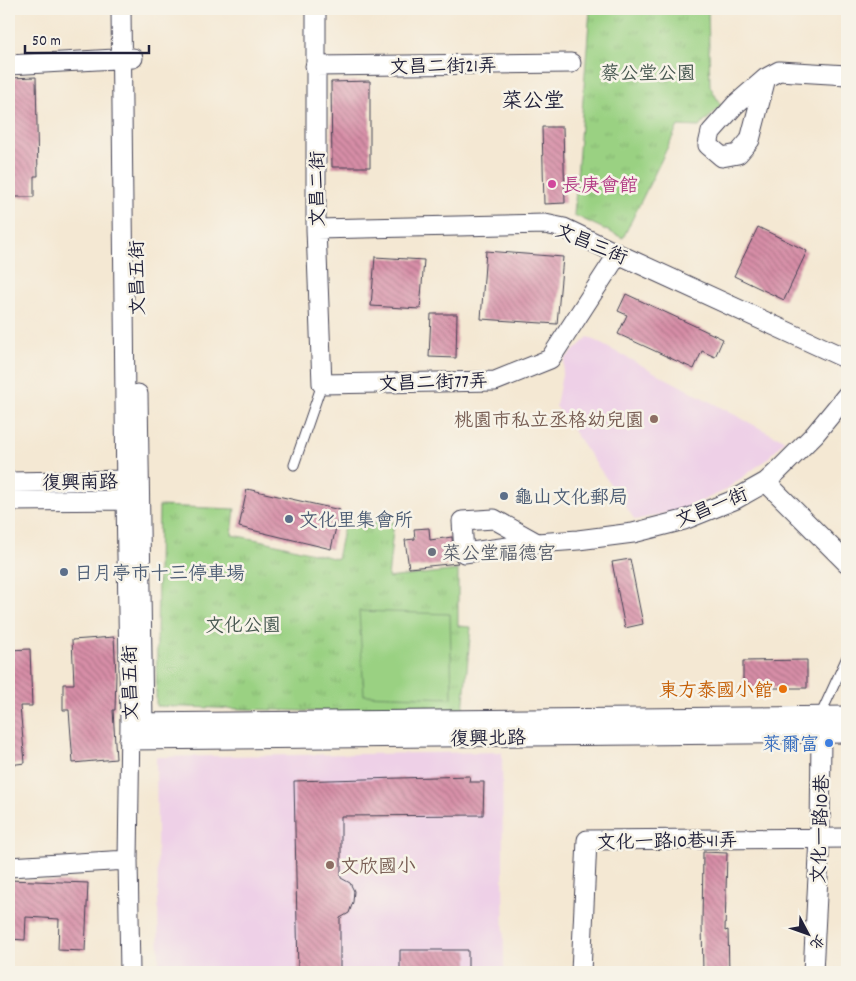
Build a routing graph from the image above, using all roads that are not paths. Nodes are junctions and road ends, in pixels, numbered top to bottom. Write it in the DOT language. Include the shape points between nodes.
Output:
graph roads {
  1 [pos="121,9"];
  2 [pos="134,9"];
  3 [pos="316,9"];
  4 [pos="127,59"];
  5 [pos="571,63"];
  6 [pos="9,65"];
  7 [pos="315,66"];
  8 [pos="847,75"];
  9 [pos="766,78"];
  10 [pos="316,229"];
  11 [pos="618,254"];
  12 [pos="847,359"];
  13 [pos="322,377"];
  14 [pos="847,395"];
  15 [pos="294,465"];
  16 [pos="9,482"];
  17 [pos="766,482"];
  18 [pos="136,491"];
  19 [pos="9,501"];
  20 [pos="537,543"];
  21 [pos="847,563"];
  22 [pos="847,657"];
  23 [pos="847,716"];
  24 [pos="821,725"];
  25 [pos="134,729"];
  26 [pos="847,734"];
  27 [pos="820,838"];
  28 [pos="847,838"];
  29 [pos="128,860"];
  30 [pos="9,867"];
  31 [pos="130,972"];
  32 [pos="582,972"];
  33 [pos="813,972"];
  1 -- 4 [label="street, 文昌五街"];
  2 -- 4 [label="street, 文昌五街"];
  3 -- 7 [label="street, 文昌二街"];
  4 -- 6 [label="street"];
  4 -- 18 [label="street, 文昌五街"];
  5 -- 7 [label="street, 文昌二街21弄"];
  7 -- 10 [label="street, 文昌二街"];
  8 -- 9 [label="street" via="779,71"];
  10 -- 11 [label="street, 文昌三街" via="545,224 564,228"];
  10 -- 13 [label="street, 文昌二街"];
  11 -- 12 [label="street, 文昌三街"];
  11 -- 13 [label="street, 文昌二街77弄" via="550,359 495,381"];
  13 -- 15 [label="lane"];
  14 -- 17 [label="street, 文昌一街" via="815,434"];
  16 -- 18 [label="street, 復興南路"];
  17 -- 20 [label="street, 文昌一街" via="734,500 684,520 633,533"];
  17 -- 21 [label="street"];
  18 -- 19 [label="street, 復興南路"];
  18 -- 25 [label="street, 文昌五街"];
  22 -- 24 [label="lane"];
  23 -- 24 [label="street, 復興北路"];
  24 -- 25 [label="street, 復興北路"];
  24 -- 26 [label="street, 復興北路"];
  24 -- 27 [label="street, 文化一路10巷"];
  25 -- 29 [label="street, 文昌五街"];
  27 -- 28 [label="street"];
  27 -- 32 [label="street, 文化一路10巷41弄" via="587,840"];
  27 -- 33 [label="street, 文化一路10巷"];
  29 -- 30 [label="street"];
  29 -- 31 [label="street, 文昌五街"];
}
